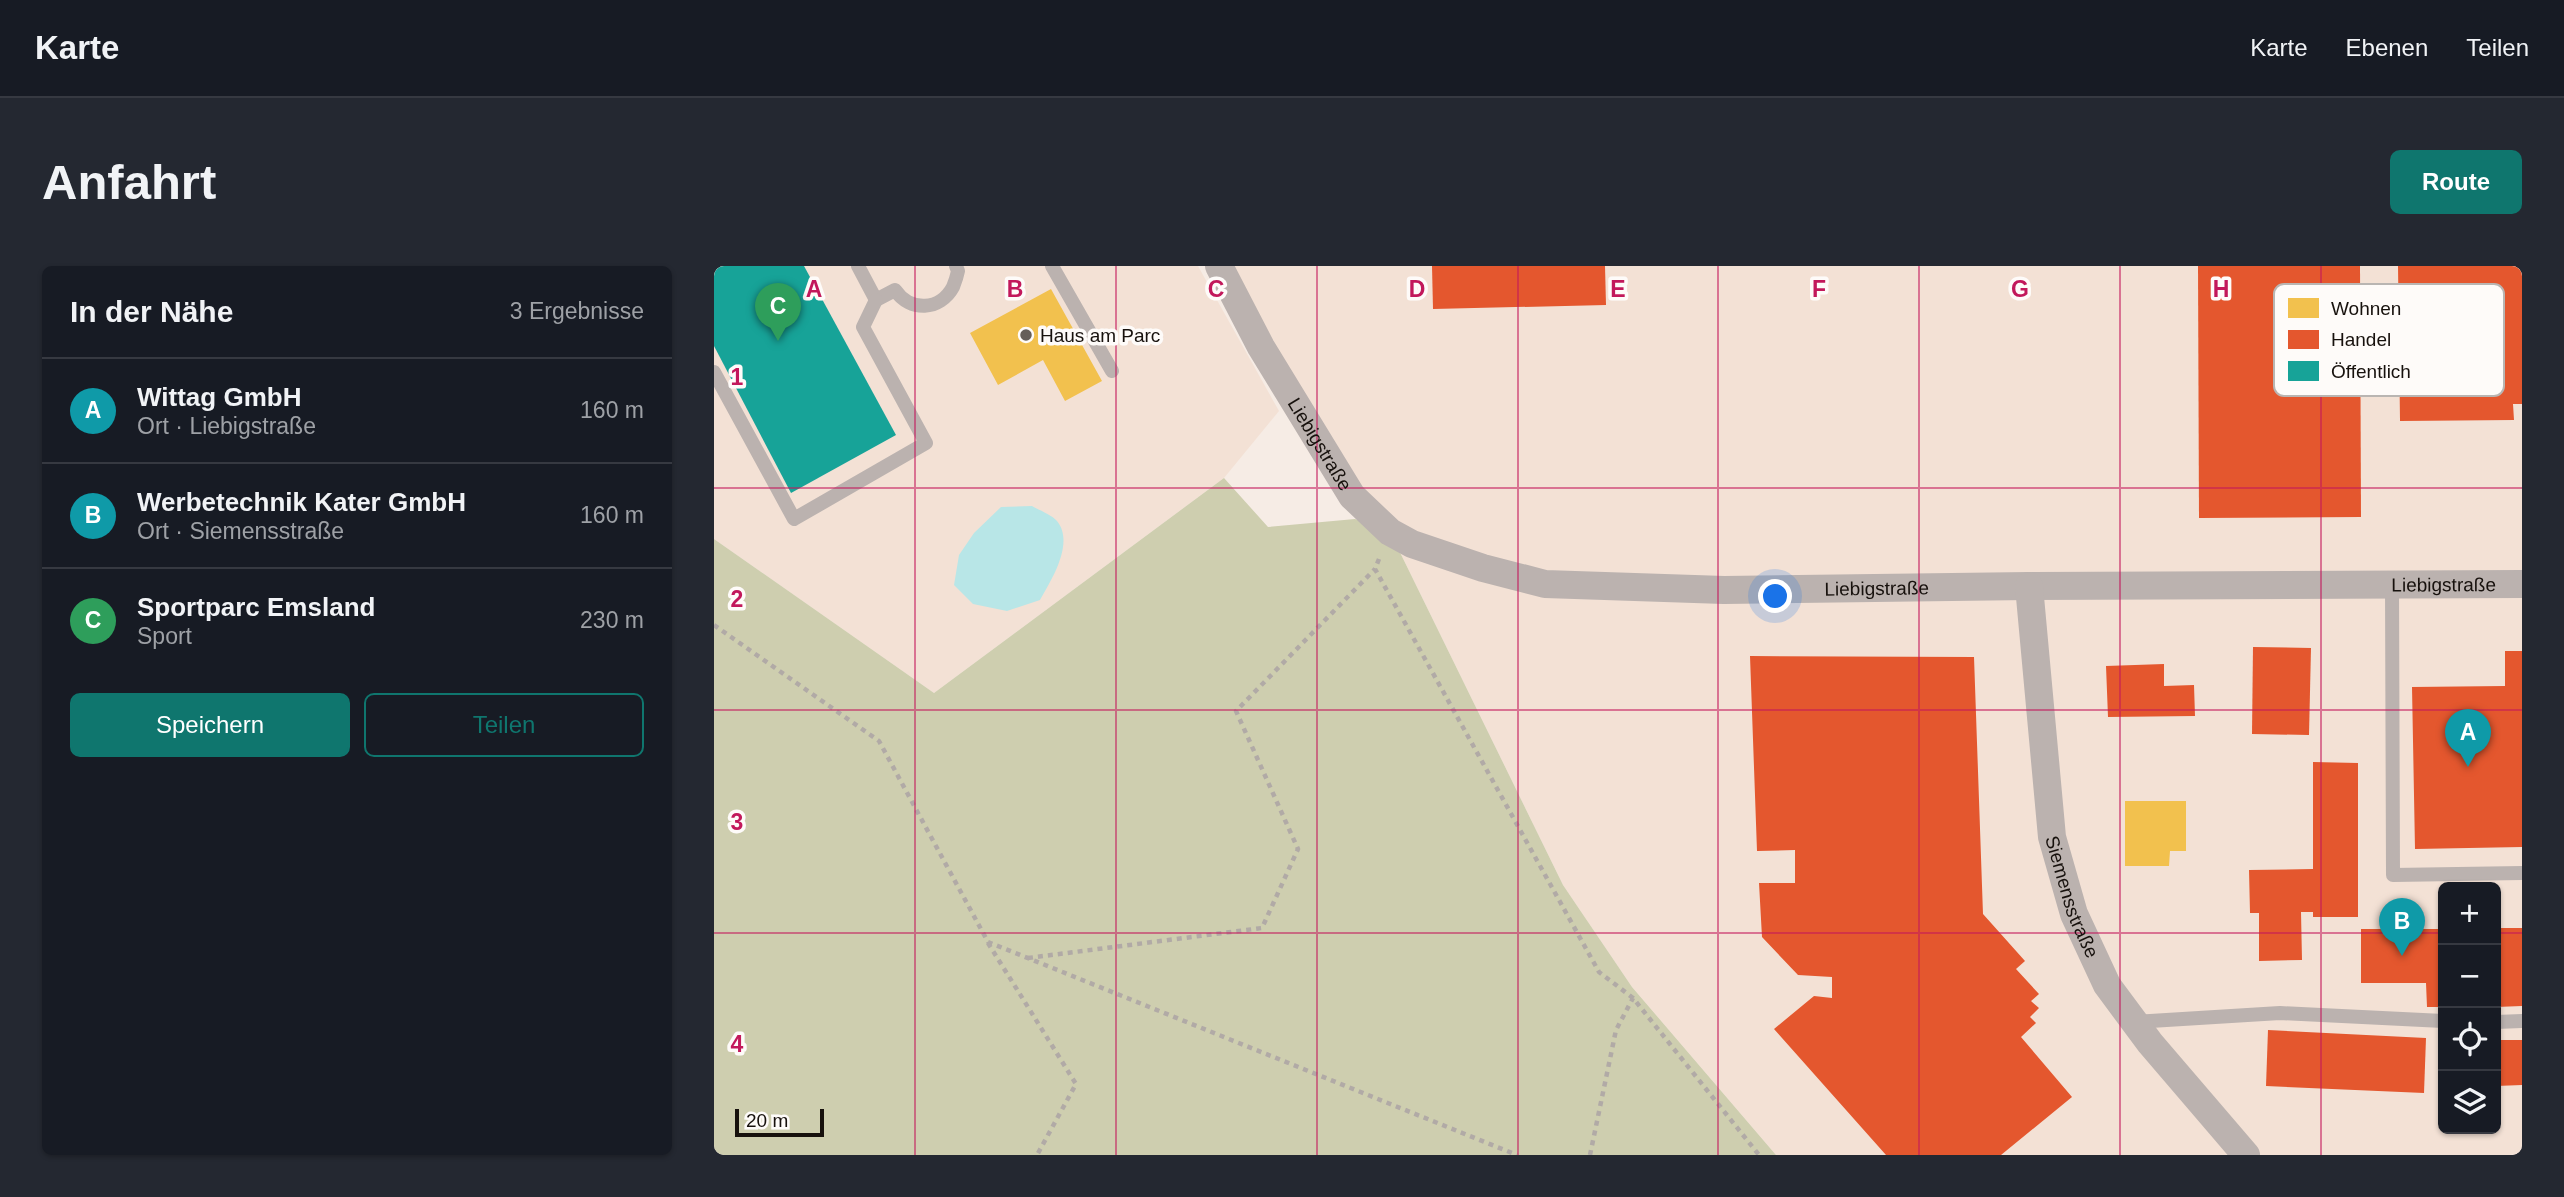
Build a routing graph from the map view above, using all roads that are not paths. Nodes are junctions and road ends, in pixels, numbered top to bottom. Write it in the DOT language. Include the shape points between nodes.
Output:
graph roads {
  1 [pos="858,266"];
  2 [pos="956,266"];
  3 [pos="1052,266"];
  4 [pos="1219,266"];
  5 [pos="876,300"];
  6 [pos="1112,370"];
  7 [pos="714,372"];
  8 [pos="2522,584"];
  9 [pos="2392,585"];
  10 [pos="2029,586"];
  11 [pos="2522,873"];
  12 [pos="2438,1021"];
  13 [pos="2522,1021"];
  14 [pos="2134,1022"];
  15 [pos="2501,1022"];
  16 [pos="2246,1155"];
  1 -- 5 [label="lane"];
  2 -- 5 [label="lane" via="953,288 939,302 920,308 902,301 895,290"];
  3 -- 6 [label="lane"];
  4 -- 10 [label="street, Liebigstraße" via="1261,347 1352,496 1390,532 1412,544 1545,584 1724,590"];
  5 -- 7 [label="lane" via="863,327 926,443 794,519"];
  8 -- 9 [label="street, Liebigstraße"];
  9 -- 10 [label="street, Liebigstraße"];
  9 -- 11 [label="lane" via="2393,875"];
  10 -- 14 [label="street, Siemensstraße" via="2052,837 2074,914 2107,985"];
  12 -- 14 [label="lane" via="2280,1013"];
  13 -- 15 [label="lane"];
  14 -- 16 [label="street, Siemensstraße"];
}
